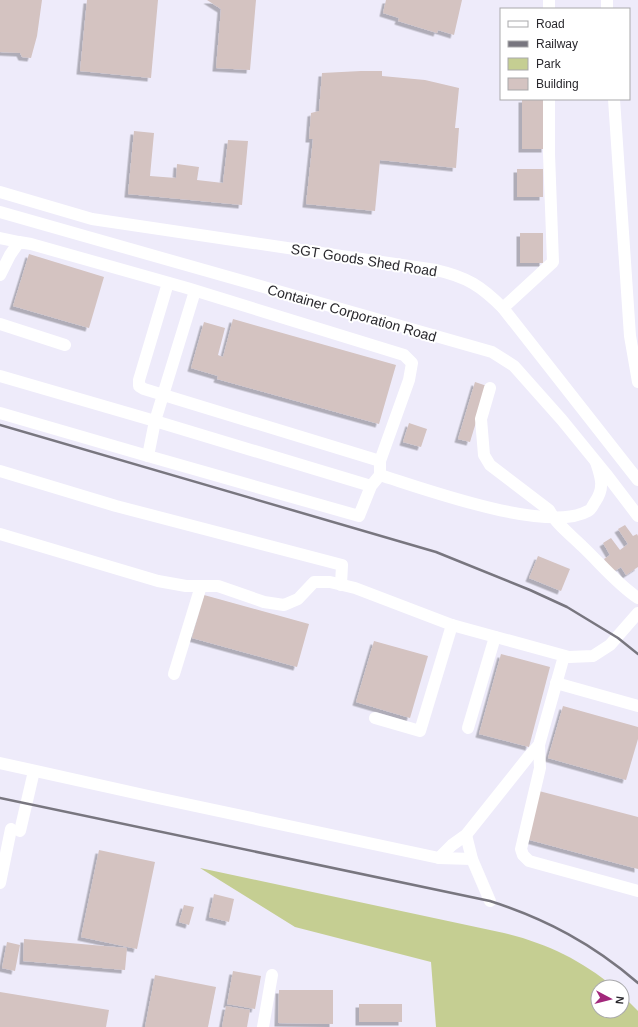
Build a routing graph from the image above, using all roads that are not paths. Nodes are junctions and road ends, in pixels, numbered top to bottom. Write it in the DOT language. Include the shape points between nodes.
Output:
graph roads {
  1 [pos="549,100"];
  2 [pos="614,100"];
  3 [pos="0,192"];
  4 [pos="0,212"];
  5 [pos="0,238"];
  6 [pos="19,242"];
  7 [pos="0,275"];
  8 [pos="168,283"];
  9 [pos="195,291"];
  10 [pos="503,308"];
  11 [pos="0,324"];
  12 [pos="65,345"];
  13 [pos="0,376"];
  14 [pos="638,382"];
  15 [pos="490,388"];
  16 [pos="162,395"];
  17 [pos="0,412"];
  18 [pos="155,421"];
  19 [pos="148,456"];
  20 [pos="380,461"];
  21 [pos="596,462"];
  22 [pos="0,471"];
  23 [pos="380,475"];
  24 [pos="638,480"];
  25 [pos="371,486"];
  26 [pos="638,516"];
  27 [pos="553,518"];
  28 [pos="0,534"];
  29 [pos="341,585"];
  30 [pos="201,586"];
  31 [pos="638,598"];
  32 [pos="638,614"];
  33 [pos="452,625"];
  34 [pos="495,637"];
  35 [pos="564,656"];
  36 [pos="174,674"];
  37 [pos="556,683"];
  38 [pos="638,706"];
  39 [pos="375,718"];
  40 [pos="468,728"];
  41 [pos="539,745"];
  42 [pos="0,763"];
  43 [pos="34,771"];
  44 [pos="466,835"];
  45 [pos="439,858"];
  46 [pos="472,859"];
  47 [pos="0,883"];
  48 [pos="638,891"];
  49 [pos="490,901"];
  50 [pos="272,975"];
  51 [pos="263,1027"];
  1 -- 10 [label="street" via="553,262"];
  2 -- 14 [label="street" via="630,336"];
  3 -- 10 [label="street, SGT Goods Shed Road" via="92,219 436,270 475,284"];
  4 -- 21 [label="street, Container Corporation Road" via="492,352 514,366"];
  5 -- 6 [label="street"];
  6 -- 7 [label="street"];
  6 -- 8 [label="street"];
  8 -- 9 [label="street"];
  8 -- 16 [label="street" via="139,380 140,386 144,389"];
  9 -- 16 [label="street"];
  9 -- 20 [label="street" via="404,355 412,363 410,380"];
  10 -- 24 [label="street, SGT Goods Shed Road"];
  11 -- 12 [label="street"];
  13 -- 18 [label="street"];
  15 -- 27 [label="street" via="481,419 484,455 490,465 549,510"];
  16 -- 18 [label="street"];
  16 -- 20 [label="street"];
  17 -- 19 [label="street"];
  18 -- 19 [label="street"];
  18 -- 25 [label="street"];
  19 -- 25 [label="street" via="359,516"];
  20 -- 23 [label="street"];
  21 -- 26 [label="street, Container Corporation Road"];
  21 -- 27 [label="street" via="602,481 600,495 589,511 570,517"];
  22 -- 29 [label="street" via="116,506 342,565"];
  23 -- 25 [label="street"];
  23 -- 27 [label="street" via="488,508"];
  27 -- 31 [label="street" via="612,577"];
  28 -- 30 [label="street" via="158,581"];
  29 -- 30 [label="street" via="314,582 298,599 284,605 264,602 218,586"];
  29 -- 33 [label="street"];
  30 -- 36 [label="street"];
  32 -- 35 [label="street" via="610,645 593,656"];
  33 -- 34 [label="street"];
  33 -- 39 [label="street" via="420,731"];
  34 -- 35 [label="street"];
  34 -- 40 [label="street"];
  35 -- 37 [label="street"];
  37 -- 38 [label="street"];
  37 -- 41 [label="street"];
  41 -- 44 [label="street"];
  41 -- 48 [label="street" via="540,768 521,848 523,856 529,861"];
  42 -- 43 [label="street"];
  43 -- 45 [label="street"];
  43 -- 47 [label="street"];
  44 -- 45 [label="street"];
  44 -- 46 [label="street"];
  45 -- 46 [label="street"];
  46 -- 49 [label="street"];
  50 -- 51 [label="street"];
}
